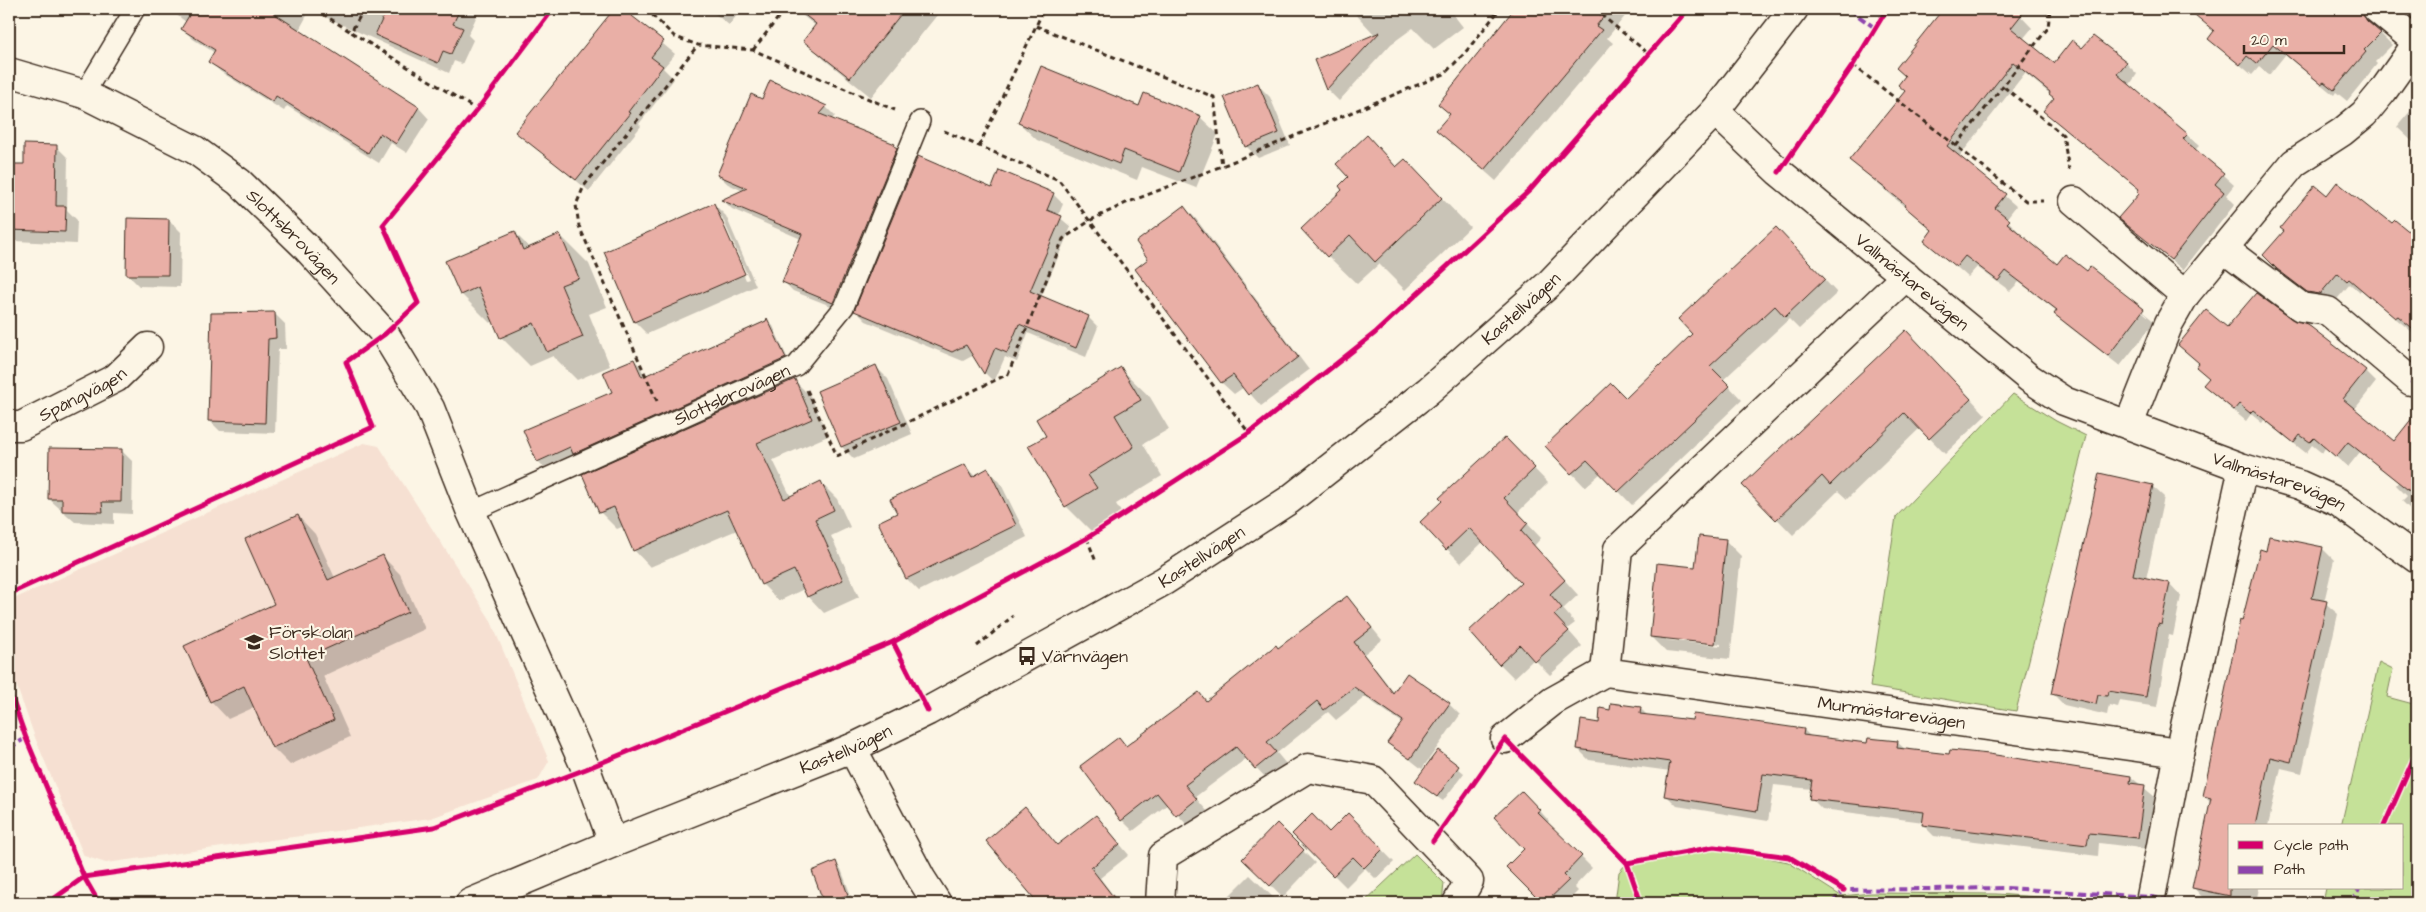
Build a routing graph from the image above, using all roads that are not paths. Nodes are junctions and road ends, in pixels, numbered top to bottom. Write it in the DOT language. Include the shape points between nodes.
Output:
graph roads {
  1 [pos="135,9"];
  2 [pos="1794,9"];
  3 [pos="2377,9"];
  4 [pos="2417,42"];
  5 [pos="9,72"];
  6 [pos="84,94"];
  7 [pos="1715,111"];
  8 [pos="920,121"];
  9 [pos="2074,201"];
  10 [pos="2224,249"];
  11 [pos="1906,276"];
  12 [pos="2185,295"];
  13 [pos="148,347"];
  14 [pos="2411,381"];
  15 [pos="2129,424"];
  16 [pos="9,426"];
  17 [pos="2243,468"];
  18 [pos="471,512"];
  19 [pos="2417,559"];
  20 [pos="1605,672"];
  21 [pos="1505,739"];
  22 [pos="852,748"];
  23 [pos="2179,753"];
  24 [pos="613,843"];
  25 [pos="2151,898"];
  26 [pos="470,903"];
  27 [pos="937,903"];
  28 [pos="1160,903"];
  29 [pos="1457,903"];
  1 -- 6 [label="lane"];
  2 -- 7 [label="street, Kastellvägen"];
  3 -- 4 [label="street"];
  4 -- 10 [label="street" via="2364,114 2294,163"];
  5 -- 6 [label="street, Slottsbrovägen"];
  6 -- 18 [label="street, Slottsbrovägen" via="195,150 239,182 305,246 384,334 430,408"];
  7 -- 11 [label="street, Vallmästarevägen" via="1779,172"];
  7 -- 22 [label="street, Kastellvägen" via="1549,284 1428,391 1289,500 1164,581 928,711"];
  8 -- 18 [label="lane, Slottsbrovägen" via="844,307 796,366"];
  9 -- 12 [label="street"];
  10 -- 12 [label="street"];
  10 -- 14 [label="street" via="2301,307 2328,311"];
  11 -- 15 [label="street, Vallmästarevägen" via="2029,378 2064,401"];
  11 -- 20 [label="street" via="1618,549"];
  12 -- 15 [label="street" via="2169,323"];
  13 -- 16 [label="street, Spångvägen" via="116,378 21,426"];
  15 -- 17 [label="street, Vallmästarevägen"];
  17 -- 19 [label="street, Vallmästarevägen" via="2338,502"];
  17 -- 23 [label="street"];
  18 -- 24 [label="street, Slottsbrovägen" via="586,769"];
  20 -- 21 [label="street" via="1553,701"];
  20 -- 23 [label="street, Murmästarevägen"];
  22 -- 24 [label="street, Kastellvägen"];
  22 -- 27 [label="street"];
  23 -- 25 [label="street"];
  24 -- 26 [label="street, Kastellvägen"];
  28 -- 29 [label="street" via="1163,856 1308,768 1373,780 1469,881"];
}
